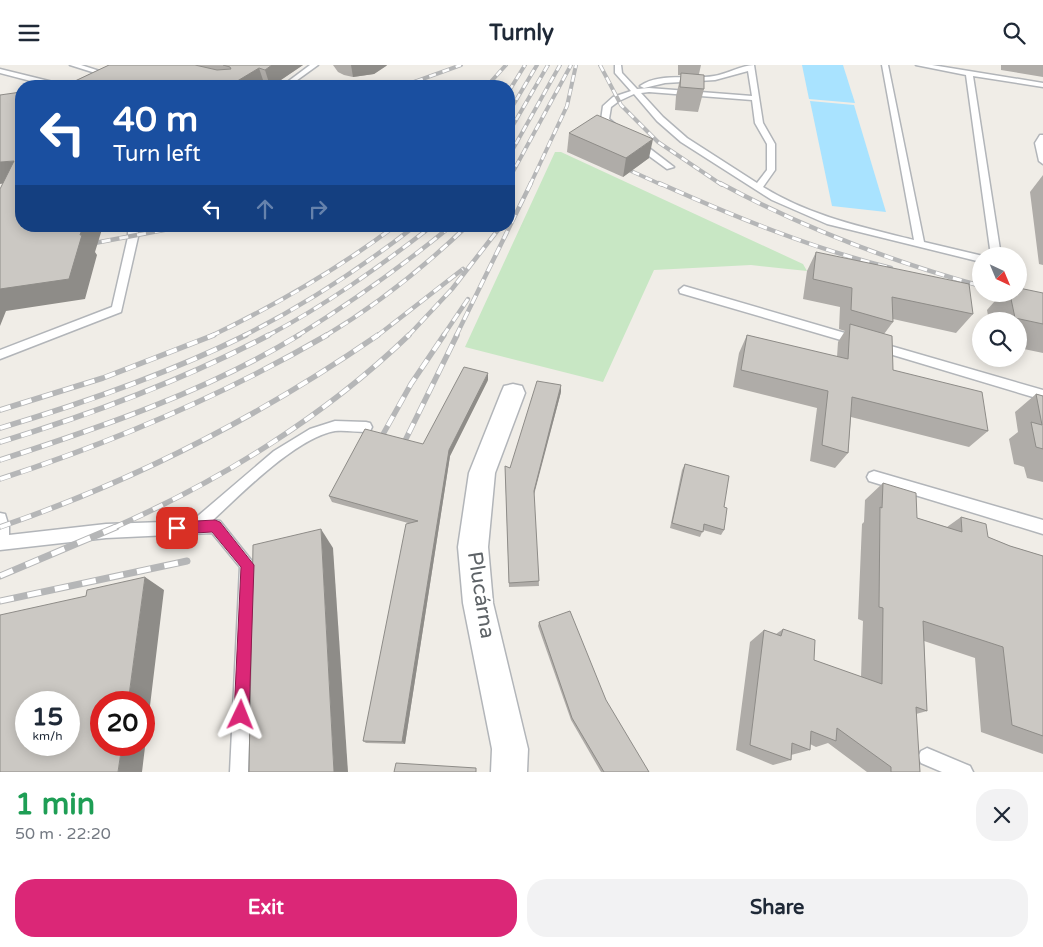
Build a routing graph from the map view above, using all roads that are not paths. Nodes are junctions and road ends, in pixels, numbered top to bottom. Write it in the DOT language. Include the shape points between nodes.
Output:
graph roads {
  1 [pos="74,65"];
  2 [pos="316,65"];
  3 [pos="618,65"];
  4 [pos="885,65"];
  5 [pos="919,65"];
  6 [pos="751,66"];
  7 [pos="0,71"];
  8 [pos="969,73"];
  9 [pos="108,75"];
  10 [pos="35,80"];
  11 [pos="294,80"];
  12 [pos="1043,86"];
  13 [pos="635,91"];
  14 [pos="756,98"];
  15 [pos="1043,137"];
  16 [pos="1043,161"];
  17 [pos="670,167"];
  18 [pos="758,188"];
  19 [pos="133,232"];
  20 [pos="920,244"];
  21 [pos="995,247"];
  22 [pos="972,257"];
  23 [pos="684,290"];
  24 [pos="0,355"];
  25 [pos="513,393"];
  26 [pos="1043,395"];
  27 [pos="366,427"];
  28 [pos="874,477"];
  29 [pos="0,519"];
  30 [pos="195,527"];
  31 [pos="1043,527"];
  32 [pos="0,543"];
  33 [pos="928,757"];
  34 [pos="239,772"];
  35 [pos="509,772"];
  36 [pos="964,772"];
  1 -- 9 [label="lane"];
  2 -- 11 [label="lane"];
  3 -- 13 [label="lane" via="620,73"];
  4 -- 20 [label="lane"];
  5 -- 8 [label="lane"];
  6 -- 13 [label="lane" via="726,77 660,81"];
  6 -- 14 [label="lane"];
  7 -- 10 [label="lane"];
  8 -- 12 [label="lane"];
  8 -- 21 [label="lane"];
  13 -- 14 [label="lane" via="649,89"];
  13 -- 17 [label="lane" via="612,100 607,106 605,120"];
  13 -- 18 [label="lane" via="684,140"];
  14 -- 18 [label="lane" via="759,123 771,143 771,170"];
  15 -- 16 [label="lane" via="1039,143"];
  18 -- 20 [label="lane" via="830,222"];
  19 -- 24 [label="lane" via="117,309"];
  20 -- 22 [label="lane"];
  23 -- 26 [label="lane"];
  25 -- 35 [label="street, Plucárna" via="482,473 473,547 478,603 510,749"];
  27 -- 30 [label="lane" via="333,426 304,437"];
  28 -- 31 [label="lane"];
  29 -- 32 [label="lane"];
  30 -- 32 [label="lane" via="106,531"];
  30 -- 34 [label="lane" via="215,526 248,565"];
  33 -- 36 [label="lane"];
}
